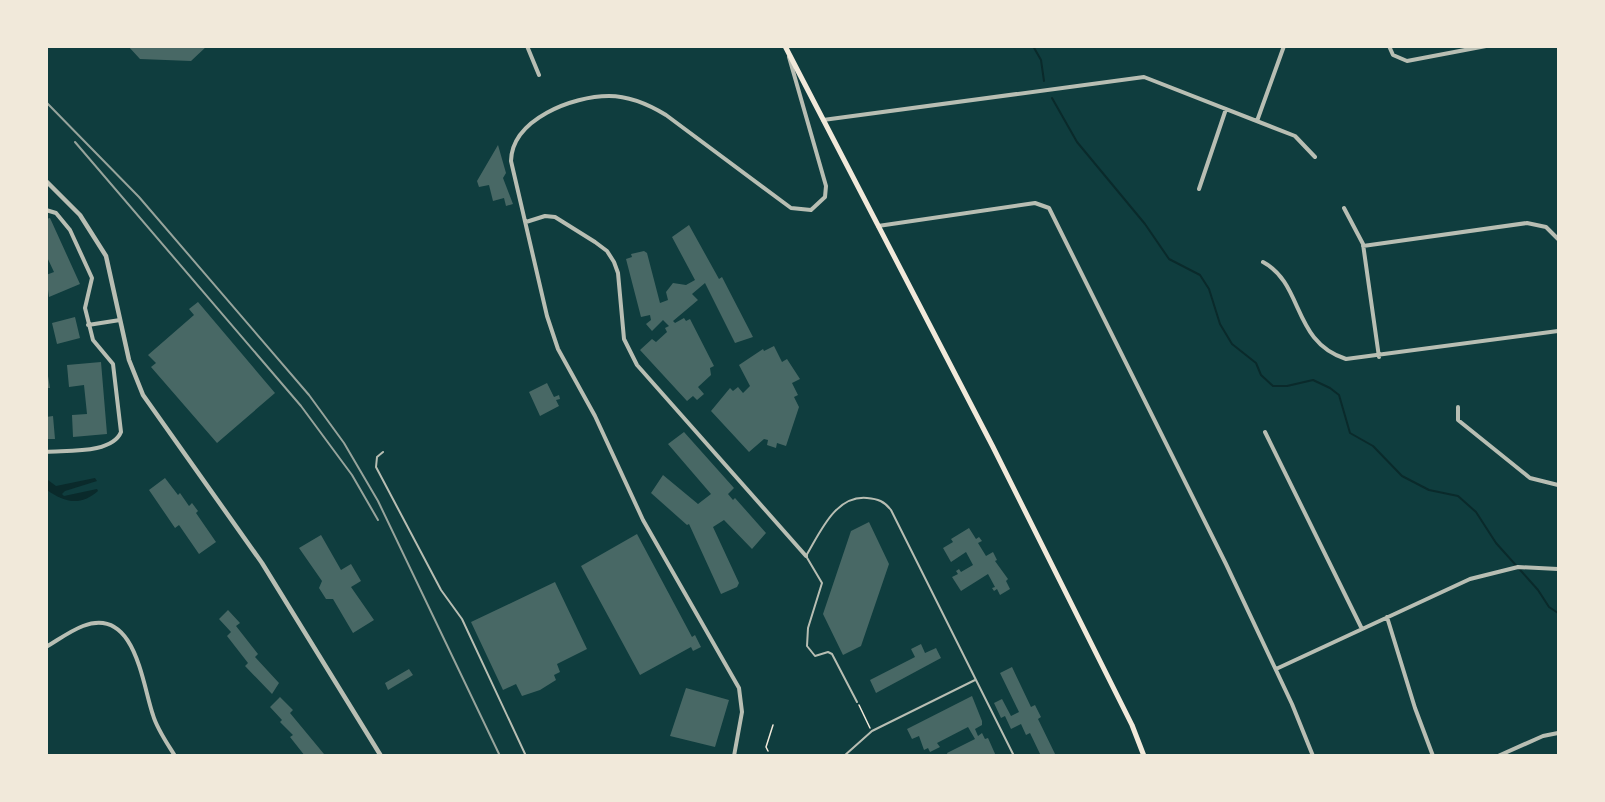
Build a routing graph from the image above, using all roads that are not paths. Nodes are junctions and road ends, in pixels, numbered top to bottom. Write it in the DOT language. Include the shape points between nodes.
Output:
graph roads {
  1 [pos="527,46"];
  2 [pos="1284,46"];
  3 [pos="1389,46"];
  4 [pos="1486,46"];
  5 [pos="786,49"];
  6 [pos="539,75"];
  7 [pos="1226,109"];
  8 [pos="823,120"];
  9 [pos="1257,121"];
  10 [pos="1315,157"];
  11 [pos="46,181"];
  12 [pos="1199,189"];
  13 [pos="1344,208"];
  14 [pos="46,210"];
  15 [pos="526,222"];
  16 [pos="878,226"];
  17 [pos="1558,239"];
  18 [pos="1363,246"];
  19 [pos="1263,262"];
  20 [pos="120,320"];
  21 [pos="88,326"];
  22 [pos="1558,332"];
  23 [pos="1378,357"];
  24 [pos="1458,407"];
  25 [pos="1265,432"];
  26 [pos="46,452"];
  27 [pos="383,452"];
  28 [pos="1558,485"];
  29 [pos="806,556"];
  30 [pos="1558,569"];
  31 [pos="1387,617"];
  32 [pos="1362,629"];
  33 [pos="46,647"];
  34 [pos="1276,669"];
  35 [pos="975,680"];
  36 [pos="857,702"];
  37 [pos="1558,734"];
  38 [pos="175,756"];
  39 [pos="381,756"];
  40 [pos="526,756"];
  41 [pos="734,756"];
  42 [pos="844,756"];
  43 [pos="1014,756"];
  44 [pos="1144,756"];
  45 [pos="1313,756"];
  46 [pos="1432,756"];
  47 [pos="1498,756"];
  1 -- 6 [label="street"];
  2 -- 9 [label="street"];
  3 -- 4 [label="street" via="1393,55 1407,60"];
  5 -- 8 [label="main road"];
  5 -- 15 [label="street" via="826,186 825,196 811,210 791,208 656,109 610,96 573,102 528,124 518,136 511,161"];
  7 -- 8 [label="street" via="1144,77"];
  7 -- 9 [label="street"];
  7 -- 12 [label="street"];
  8 -- 16 [label="main road"];
  9 -- 10 [label="street" via="1295,136"];
  11 -- 20 [label="street" via="80,215 106,256"];
  13 -- 18 [label="street"];
  14 -- 21 [label="street" via="56,213 70,230 92,278 85,308"];
  15 -- 29 [label="street" via="555,217 607,251 618,273 624,339 637,365"];
  15 -- 41 [label="street" via="558,349 595,416 643,520 739,688 742,712"];
  16 -- 34 [label="street" via="1027,204 1040,203 1049,208"];
  16 -- 44 [label="main road" via="1022,503"];
  17 -- 18 [label="street" via="1552,231 1527,223"];
  18 -- 23 [label="street"];
  19 -- 23 [label="street" via="1279,274 1307,330 1325,347 1346,359"];
  20 -- 21 [label="street"];
  20 -- 39 [label="street" via="132,372 143,395 262,563"];
  21 -- 26 [label="street" via="95,344 113,364 120,435 105,446"];
  22 -- 23 [label="street"];
  24 -- 28 [label="street" via="1458,420 1530,478"];
  25 -- 32 [label="street"];
  27 -- 40 [label="lane" via="377,457 376,467 441,591 462,619"];
  29 -- 35 [label="lane" via="840,506 857,497 882,500 891,510"];
  29 -- 36 [label="lane" via="822,583 808,628 807,646 815,656 832,654"];
  30 -- 31 [label="street" via="1521,566 1495,571"];
  31 -- 32 [label="street"];
  31 -- 46 [label="street"];
  32 -- 34 [label="street"];
  33 -- 38 [label="street" via="85,625 105,625 122,633 134,649 153,715"];
  34 -- 45 [label="street"];
  35 -- 42 [label="lane" via="872,731"];
  35 -- 43 [label="lane"];
  37 -- 47 [label="street" via="1543,736"];
}
